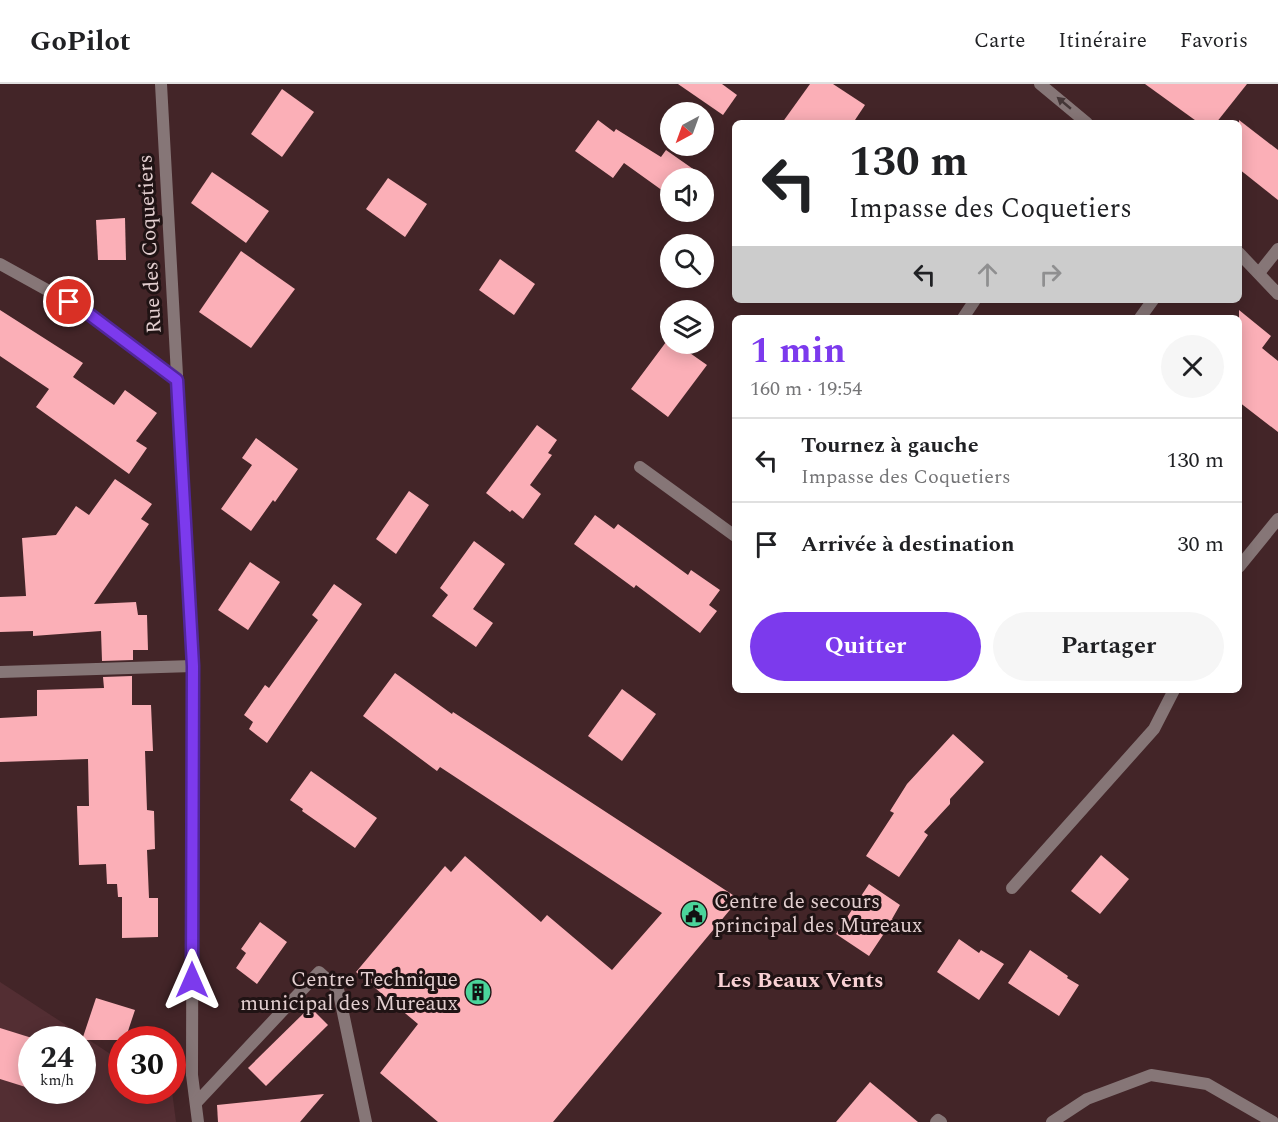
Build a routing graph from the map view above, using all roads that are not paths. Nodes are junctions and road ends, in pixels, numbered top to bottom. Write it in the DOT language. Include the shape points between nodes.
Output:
graph roads {
  1 [pos="161,84"];
  2 [pos="1040,84"];
  3 [pos="1083,120"];
  4 [pos="1278,249"];
  5 [pos="1242,256"];
  6 [pos="0,264"];
  7 [pos="1259,273"];
  8 [pos="1278,294"];
  9 [pos="177,380"];
  10 [pos="640,467"];
  11 [pos="1278,519"];
  12 [pos="732,534"];
  13 [pos="1242,563"];
  14 [pos="193,666"];
  15 [pos="0,672"];
  16 [pos="1172,693"];
  17 [pos="1012,888"];
  18 [pos="196,1103"];
  19 [pos="198,1122"];
  20 [pos="366,1122"];
  21 [pos="1052,1122"];
  22 [pos="1273,1122"];
  1 -- 9 [label="street, Rue des Coquetiers"];
  3 -- 2 [label="street, one-way"];
  4 -- 7 [label="street"];
  5 -- 7 [label="street"];
  6 -- 9 [label="street" via="85,311"];
  7 -- 8 [label="street"];
  9 -- 14 [label="street, Rue des Coquetiers"];
  10 -- 12 [label="street"];
  11 -- 13 [label="street"];
  14 -- 15 [label="street"];
  14 -- 18 [label="street, Rue des Coquetiers" via="192,1075"];
  16 -- 17 [label="street" via="1154,729"];
  18 -- 19 [label="street, Rue des Coquetiers"];
  18 -- 20 [label="street" via="320,972 338,989"];
  21 -- 22 [label="street" via="1088,1099 1151,1075 1207,1084"];
}
